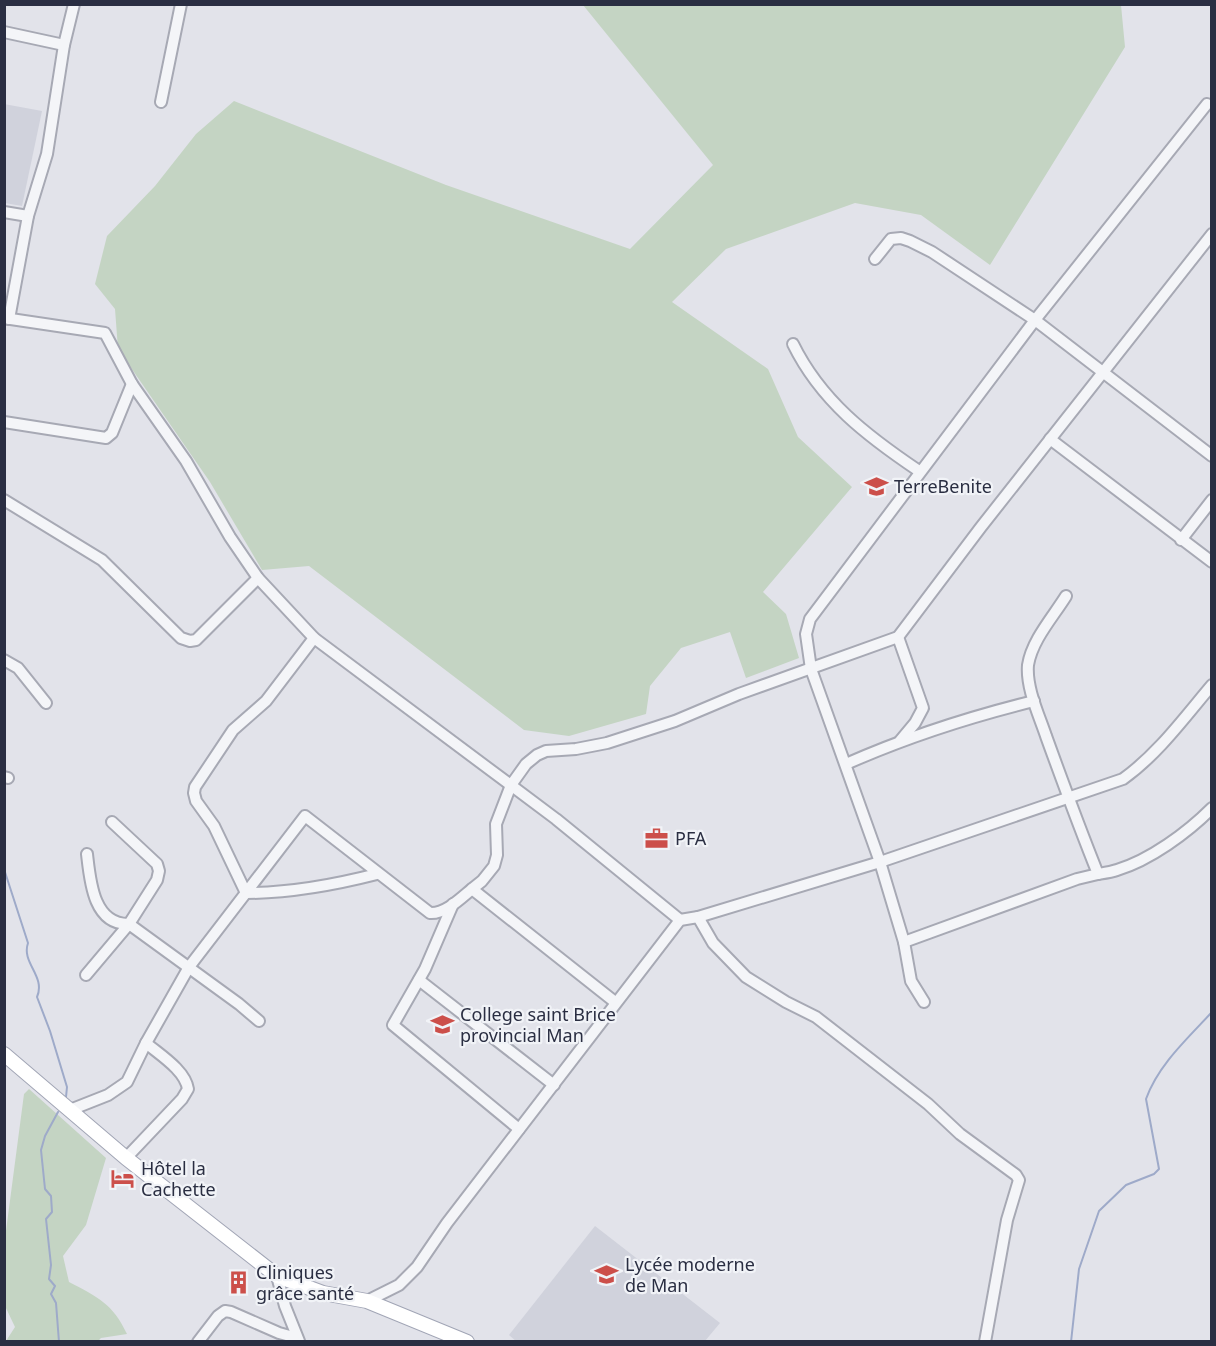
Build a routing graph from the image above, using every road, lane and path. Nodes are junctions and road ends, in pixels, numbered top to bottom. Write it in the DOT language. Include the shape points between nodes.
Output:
graph roads {
  1 [pos="74,4"];
  2 [pos="181,4"];
  3 [pos="4,32"];
  4 [pos="64,45"];
  5 [pos="161,102"];
  6 [pos="1207,104"];
  7 [pos="4,212"];
  8 [pos="28,216"];
  9 [pos="1212,234"];
  10 [pos="875,259"];
  11 [pos="7,319"];
  12 [pos="1035,320"];
  13 [pos="793,344"];
  14 [pos="1103,372"];
  15 [pos="132,384"];
  16 [pos="4,422"];
  17 [pos="1050,439"];
  18 [pos="1212,456"];
  19 [pos="919,471"];
  20 [pos="4,500"];
  21 [pos="1212,500"];
  22 [pos="1180,540"];
  23 [pos="1212,562"];
  24 [pos="258,578"];
  25 [pos="1066,596"];
  26 [pos="314,638"];
  27 [pos="898,638"];
  28 [pos="4,660"];
  29 [pos="811,669"];
  30 [pos="1212,685"];
  31 [pos="1034,701"];
  32 [pos="46,703"];
  33 [pos="900,741"];
  34 [pos="846,764"];
  35 [pos="511,785"];
  36 [pos="1068,798"];
  37 [pos="1212,808"];
  38 [pos="112,822"];
  39 [pos="87,854"];
  40 [pos="880,862"];
  41 [pos="377,874"];
  42 [pos="1098,874"];
  43 [pos="472,889"];
  44 [pos="246,892"];
  45 [pos="453,904"];
  46 [pos="698,917"];
  47 [pos="680,920"];
  48 [pos="129,924"];
  49 [pos="904,942"];
  50 [pos="189,967"];
  51 [pos="86,975"];
  52 [pos="419,980"];
  53 [pos="615,1002"];
  54 [pos="924,1002"];
  55 [pos="259,1021"];
  56 [pos="146,1043"];
  57 [pos="4,1054"];
  58 [pos="554,1085"];
  59 [pos="70,1110"];
  60 [pos="519,1129"];
  61 [pos="126,1158"];
  62 [pos="277,1276"];
  63 [pos="367,1301"];
  64 [pos="298,1340"];
  65 [pos="198,1341"];
  66 [pos="467,1341"];
  67 [pos="985,1341"];
  1 -- 4 [label="street"];
  2 -- 5 [label="street"];
  3 -- 4 [label="street"];
  4 -- 8 [label="street" via="47,154"];
  6 -- 12 [label="street"];
  7 -- 8 [label="street"];
  8 -- 11 [label="street"];
  9 -- 14 [label="street"];
  10 -- 12 [label="street" via="891,239 910,241"];
  11 -- 15 [label="street" via="105,333"];
  12 -- 14 [label="street"];
  12 -- 19 [label="street"];
  13 -- 19 [label="street" via="823,393 879,444"];
  14 -- 17 [label="street"];
  14 -- 18 [label="street"];
  15 -- 16 [label="street" via="112,433 106,438"];
  15 -- 24 [label="street" via="186,461"];
  17 -- 22 [label="street"];
  17 -- 27 [label="street"];
  19 -- 29 [label="street" via="810,619 806,634"];
  20 -- 24 [label="street" via="102,560 181,638 190,641 196,640"];
  21 -- 22 [label="street"];
  22 -- 23 [label="street"];
  24 -- 26 [label="street"];
  25 -- 31 [label="street" via="1032,652 1028,673"];
  26 -- 35 [label="street"];
  26 -- 44 [label="street" via="266,701 233,730 195,787 196,801 214,826"];
  27 -- 29 [label="street"];
  27 -- 33 [label="street" via="923,708"];
  28 -- 32 [label="street" via="18,668"];
  29 -- 34 [label="street"];
  29 -- 35 [label="street" via="607,743 546,751 526,764"];
  30 -- 36 [label="street" via="1140,767 1123,779"];
  31 -- 33 [label="street"];
  31 -- 36 [label="street"];
  33 -- 34 [label="street"];
  34 -- 40 [label="street"];
  35 -- 43 [label="street" via="496,824 494,866"];
  35 -- 47 [label="street"];
  36 -- 40 [label="street"];
  36 -- 42 [label="street"];
  37 -- 42 [label="street" via="1162,848 1119,870"];
  38 -- 48 [label="street" via="157,864 159,871"];
  39 -- 48 [label="street" via="95,900 104,914 118,924"];
  40 -- 46 [label="street"];
  40 -- 49 [label="street"];
  41 -- 44 [label="street" via="309,889"];
  41 -- 44 [label="street" via="305,816"];
  41 -- 45 [label="street" via="430,913"];
  42 -- 49 [label="street"];
  43 -- 45 [label="street"];
  43 -- 53 [label="street"];
  44 -- 50 [label="street"];
  45 -- 52 [label="street"];
  46 -- 47 [label="street"];
  46 -- 67 [label="street" via="713,943 746,977 816,1017 1016,1175 1019,1180 1007,1220"];
  47 -- 53 [label="street"];
  48 -- 50 [label="street"];
  48 -- 51 [label="street"];
  49 -- 54 [label="street" via="910,981"];
  50 -- 55 [label="street"];
  50 -- 56 [label="street"];
  52 -- 58 [label="street"];
  52 -- 60 [label="street" via="394,1027"];
  53 -- 58 [label="street"];
  56 -- 59 [label="street" via="127,1082 108,1095"];
  56 -- 61 [label="street" via="182,1075 188,1089"];
  57 -- 59 [label="main road"];
  58 -- 60 [label="street"];
  59 -- 61 [label="main road"];
  60 -- 63 [label="street" via="417,1267 399,1285"];
  61 -- 62 [label="main road"];
  62 -- 63 [label="main road" via="323,1293"];
  62 -- 64 [label="street"];
  63 -- 66 [label="main road"];
  64 -- 65 [label="street" via="225,1311"];
}
